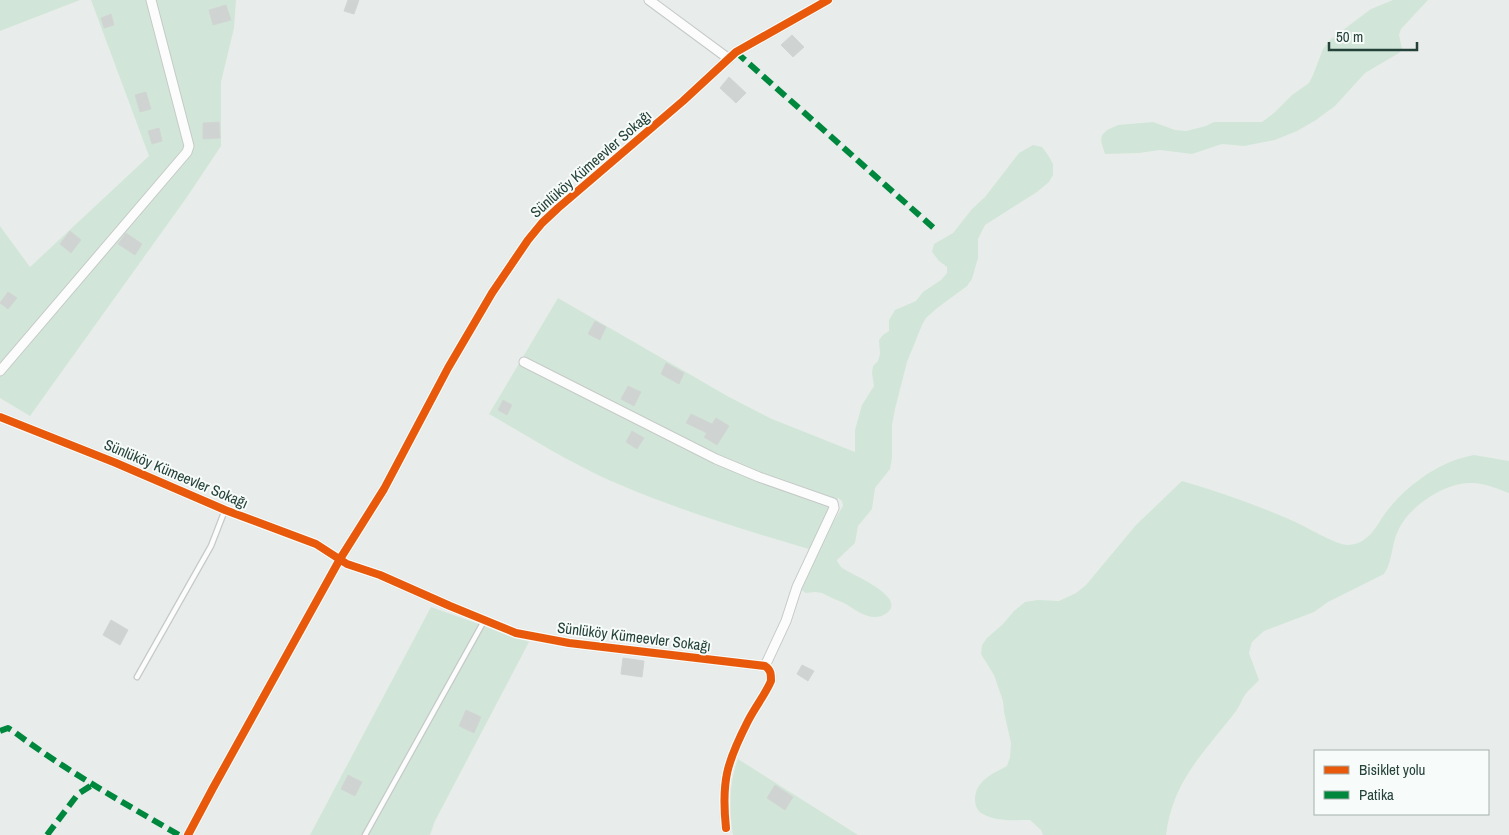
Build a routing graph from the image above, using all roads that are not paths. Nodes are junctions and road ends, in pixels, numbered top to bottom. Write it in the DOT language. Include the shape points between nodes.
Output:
graph roads {
  1 [pos="151,0"];
  2 [pos="649,0"];
  3 [pos="828,0"];
  4 [pos="729,59"];
  5 [pos="524,362"];
  6 [pos="0,371"];
  7 [pos="0,417"];
  8 [pos="225,510"];
  9 [pos="340,559"];
  10 [pos="484,620"];
  11 [pos="765,666"];
  12 [pos="137,677"];
  13 [pos="726,828"];
  14 [pos="188,835"];
  15 [pos="365,835"];
  1 -- 6 [label="street" via="189,146 187,152"];
  2 -- 4 [label="street"];
  3 -- 4 [label="street, Sünlüköy Kümeevler Sokağı"];
  4 -- 9 [label="street, Sünlüköy Kümeevler Sokağı" via="558,208 528,240 492,293 384,489"];
  5 -- 11 [label="street" via="716,459 833,503 833,511"];
  7 -- 8 [label="street, Sünlüköy Kümeevler Sokağı"];
  8 -- 9 [label="street, Sünlüköy Kümeevler Sokağı" via="316,544"];
  8 -- 12 [label="lane" via="212,546"];
  9 -- 10 [label="street, Sünlüköy Kümeevler Sokağı"];
  9 -- 14 [label="street, Sünlüköy Kümeevler Sokağı"];
  10 -- 11 [label="street, Sünlüköy Kümeevler Sokağı" via="516,633 549,640"];
  10 -- 15 [label="lane"];
  11 -- 13 [label="street" via="770,669 771,681 744,729 726,774 723,802"];
}
